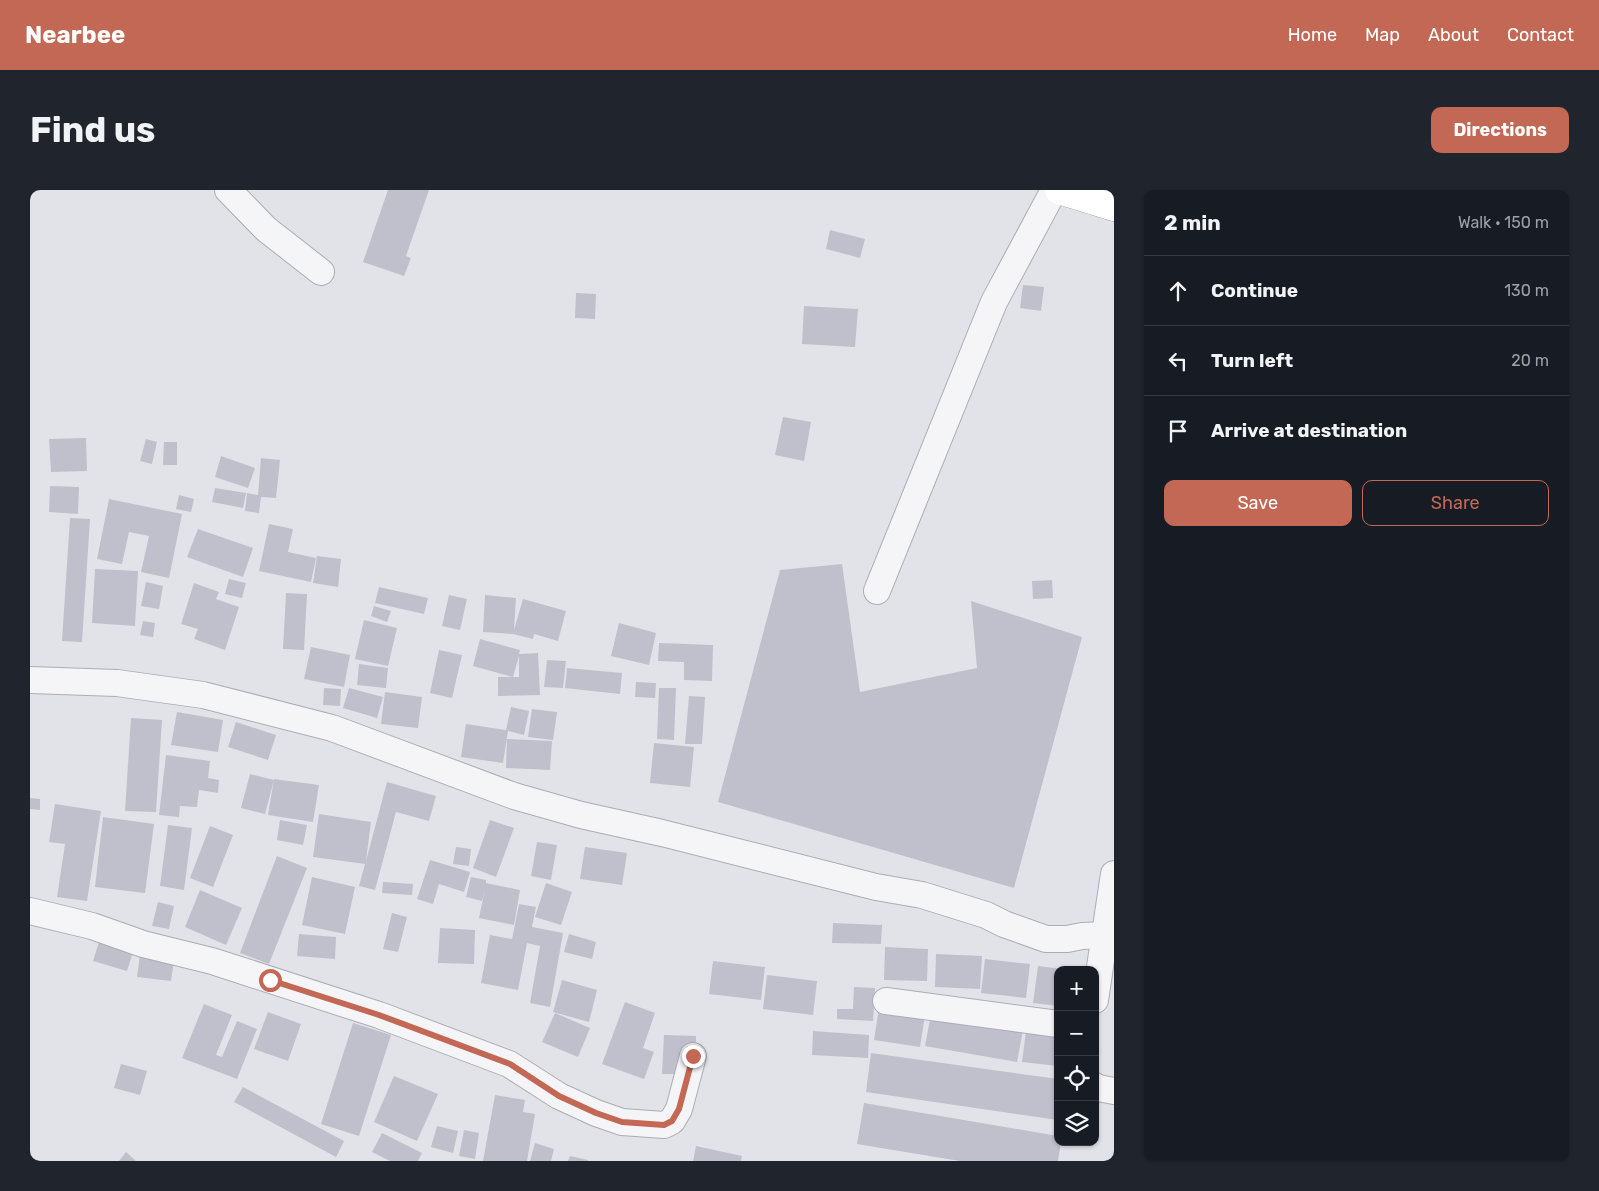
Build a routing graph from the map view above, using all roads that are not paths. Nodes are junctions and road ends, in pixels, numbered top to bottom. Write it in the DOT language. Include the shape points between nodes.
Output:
graph roads {
  1 [pos="228,190"];
  2 [pos="1054,190"];
  3 [pos="1058,190"];
  4 [pos="1114,207"];
  5 [pos="321,272"];
  6 [pos="877,591"];
  7 [pos="30,680"];
  8 [pos="1114,874"];
  9 [pos="30,912"];
  10 [pos="1105,935"];
  11 [pos="1099,974"];
  12 [pos="886,1001"];
  13 [pos="1054,1023"];
  14 [pos="693,1056"];
  15 [pos="1099,1088"];
  16 [pos="1114,1091"];
  1 -- 5 [label="street" via="266,230"];
  2 -- 6 [label="street" via="994,302"];
  3 -- 4 [label="highway"];
  7 -- 10 [label="street" via="117,684 203,694 332,728 514,796 581,815 876,887 922,895 986,915 1046,939"];
  8 -- 10 [label="street"];
  9 -- 14 [label="street" via="92,926 143,944 212,961 379,1015 510,1064 559,1096 622,1122 664,1125 672,1121 679,1109"];
  10 -- 11 [label="street"];
  12 -- 13 [label="street"];
  15 -- 16 [label="street"];
}
